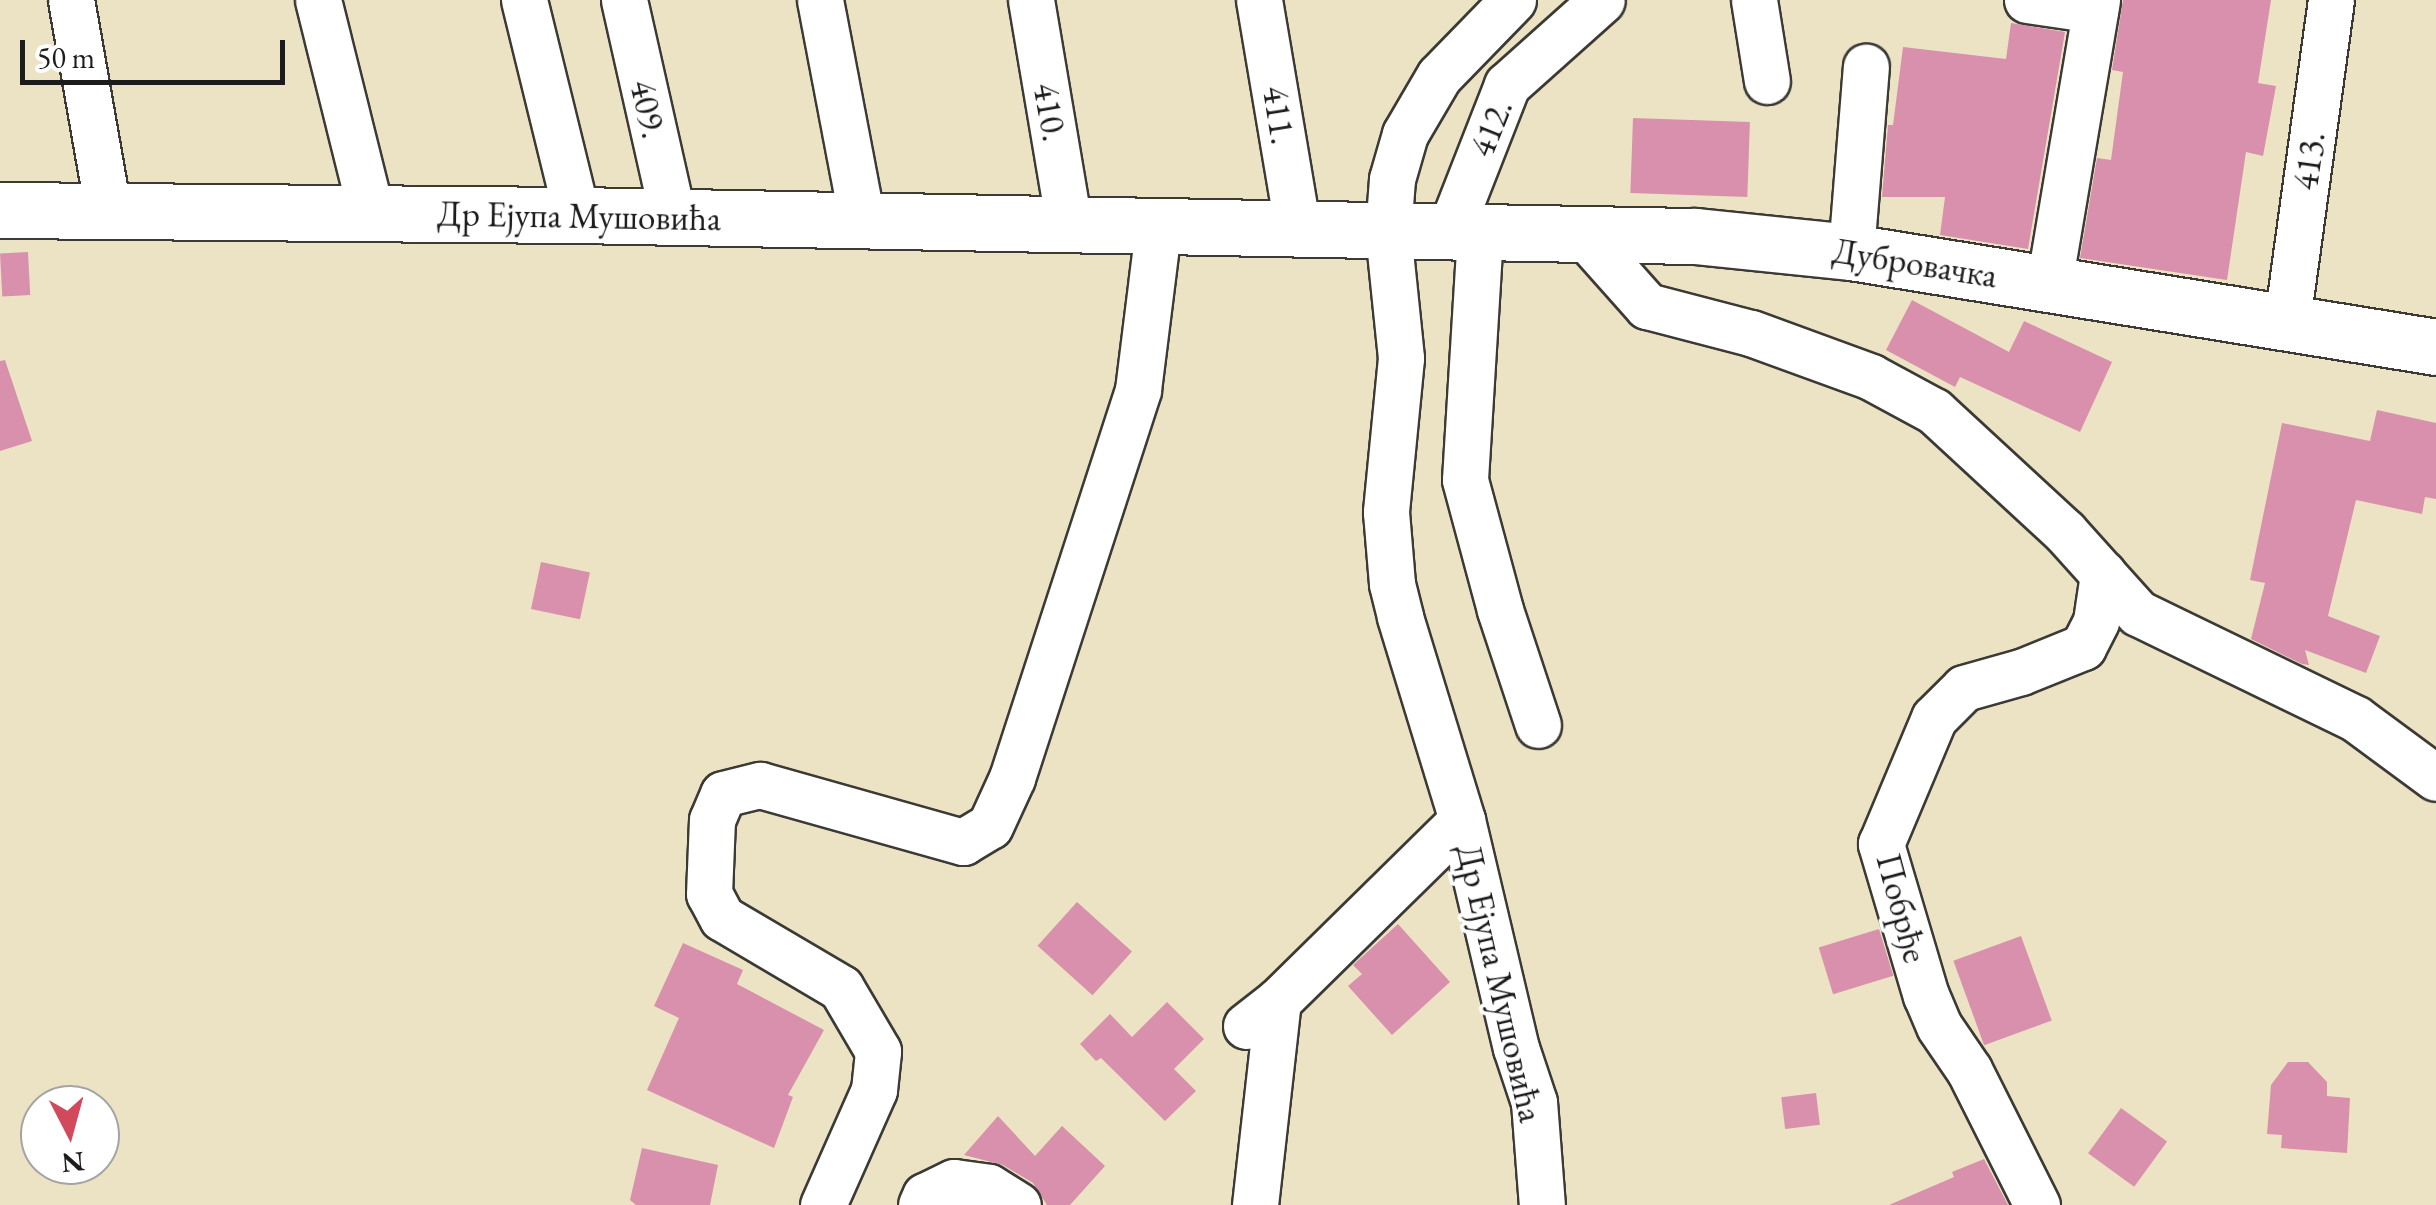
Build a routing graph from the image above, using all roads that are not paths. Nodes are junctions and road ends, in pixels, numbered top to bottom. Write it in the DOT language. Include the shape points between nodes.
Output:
graph roads {
  1 [pos="72,0"];
  2 [pos="318,0"];
  3 [pos="524,0"];
  4 [pos="624,0"];
  5 [pos="820,0"];
  6 [pos="1031,0"];
  7 [pos="1259,0"];
  8 [pos="1513,0"];
  9 [pos="1602,0"];
  10 [pos="1754,0"];
  11 [pos="2027,0"];
  12 [pos="2330,0"];
  13 [pos="2096,5"];
  14 [pos="1866,67"];
  15 [pos="1767,82"];
  16 [pos="0,210"];
  17 [pos="108,210"];
  18 [pos="371,212"];
  19 [pos="577,215"];
  20 [pos="673,217"];
  21 [pos="862,220"];
  22 [pos="1069,225"];
  23 [pos="1158,229"];
  24 [pos="1298,231"];
  25 [pos="1388,232"];
  26 [pos="1465,233"];
  27 [pos="1582,233"];
  28 [pos="1851,252"];
  29 [pos="2050,284"];
  30 [pos="2287,321"];
  31 [pos="2436,347"];
  32 [pos="2103,574"];
  33 [pos="1538,724"];
  34 [pos="2436,778"];
  35 [pos="1462,820"];
  36 [pos="823,1205"];
  37 [pos="921,1205"];
  38 [pos="1018,1205"];
  39 [pos="1255,1205"];
  40 [pos="1542,1205"];
  41 [pos="2037,1205"];
  1 -- 17 [label="street"];
  2 -- 18 [label="street"];
  3 -- 19 [label="street"];
  4 -- 20 [label="street, 409."];
  5 -- 21 [label="street"];
  6 -- 22 [label="street, 410."];
  7 -- 24 [label="street, 411."];
  8 -- 25 [label="street" via="1439,76 1406,134 1392,179"];
  9 -- 26 [label="street, 412." via="1507,84"];
  10 -- 15 [label="street"];
  11 -- 13 [label="street"];
  12 -- 30 [label="street, 413."];
  13 -- 29 [label="street"];
  14 -- 28 [label="street"];
  16 -- 17 [label="main road, Др Ејупа Мушовића"];
  17 -- 18 [label="main road, Др Ејупа Мушовића"];
  18 -- 19 [label="main road, Др Ејупа Мушовића"];
  19 -- 20 [label="main road, Др Ејупа Мушовића"];
  20 -- 21 [label="main road, Др Ејупа Мушовића"];
  21 -- 22 [label="main road, Др Ејупа Мушовића"];
  22 -- 23 [label="main road, Др Ејупа Мушовића"];
  23 -- 24 [label="main road, Др Ејупа Мушовића"];
  23 -- 36 [label="street" via="1138,390 1012,778 990,826 963,842 760,785 723,794 712,820 708,894 722,918 842,988 878,1051 874,1090"];
  24 -- 25 [label="main road, Др Ејупа Мушовића"];
  25 -- 26 [label="main road, Дубровачка"];
  25 -- 35 [label="street, Др Ејупа Мушовића" via="1401,358 1388,552 1400,617"];
  26 -- 27 [label="main road, Дубровачка"];
  26 -- 33 [label="street, 412." via="1465,480"];
  27 -- 28 [label="main road, Дубровачка" via="1753,240"];
  27 -- 32 [label="street" via="1647,306 1751,333 1872,377 1934,411"];
  28 -- 29 [label="main road, Дубровачка"];
  29 -- 30 [label="main road, Дубровачка"];
  30 -- 31 [label="main road, Дубровачка"];
  32 -- 34 [label="street" via="2138,613 2356,720"];
  32 -- 41 [label="street, Побрђе" via="2096,620 2083,647 1964,688 1934,718 1881,844 1926,996"];
  35 -- 39 [label="street, Др Ејупа Мушовића" via="1262,1013"];
  35 -- 40 [label="street, Др Ејупа Мушовића" via="1534,1102"];
  37 -- 38 [label="street" via="954,1182 989,1188"];
}
